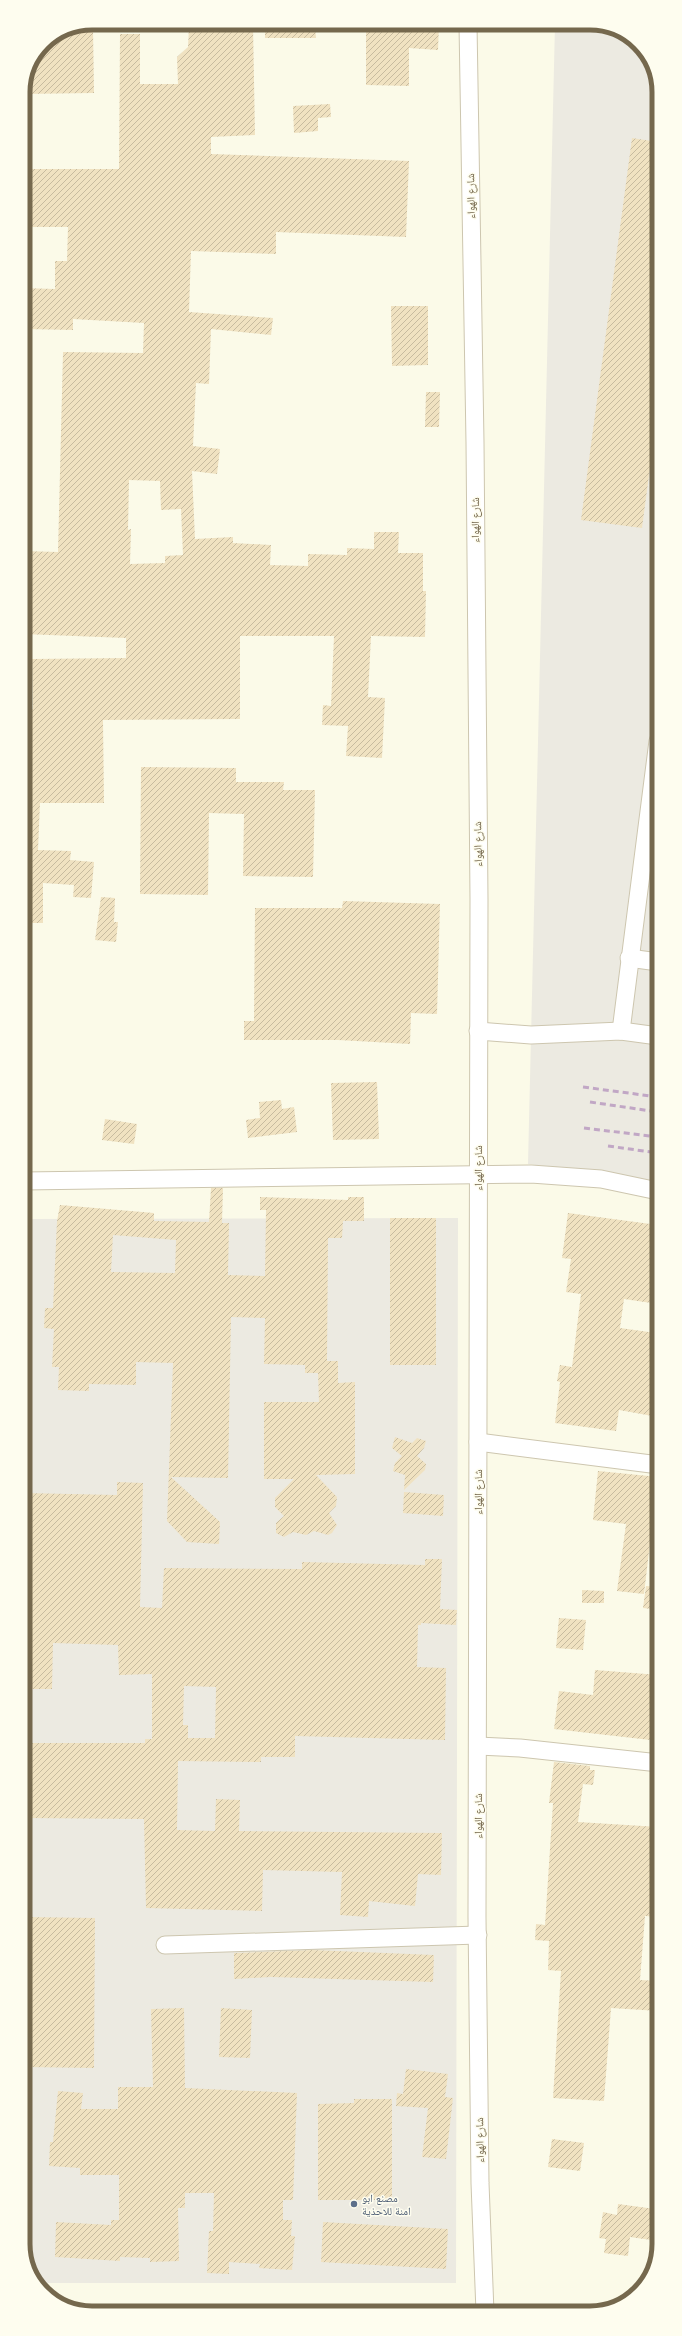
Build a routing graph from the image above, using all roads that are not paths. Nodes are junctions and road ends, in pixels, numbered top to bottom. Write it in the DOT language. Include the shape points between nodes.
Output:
graph roads {
  1 [pos="468,30"];
  2 [pos="652,786"];
  3 [pos="629,958"];
  4 [pos="652,961"];
  5 [pos="478,1031"];
  6 [pos="621,1031"];
  7 [pos="652,1035"];
  8 [pos="471,1175"];
  9 [pos="30,1180"];
  10 [pos="652,1190"];
  11 [pos="478,1442"];
  12 [pos="652,1464"];
  13 [pos="478,1746"];
  14 [pos="652,1762"];
  15 [pos="478,1935"];
  16 [pos="165,1945"];
  17 [pos="485,2306"];
  1 -- 5 [label="street, شارع الهواء" via="475,450"];
  2 -- 3 [label="street"];
  3 -- 4 [label="street"];
  3 -- 6 [label="street"];
  5 -- 6 [label="street" via="531,1035"];
  5 -- 8 [label="street, شارع الهواء"];
  6 -- 7 [label="street"];
  8 -- 9 [label="street"];
  8 -- 10 [label="street" via="531,1174 600,1179"];
  8 -- 11 [label="street, شارع الهواء"];
  11 -- 12 [label="street"];
  11 -- 13 [label="street, شارع الهواء"];
  13 -- 14 [label="street"];
  13 -- 15 [label="street, شارع الهواء"];
  15 -- 16 [label="street"];
  15 -- 17 [label="street, شارع الهواء" via="480,2183"];
}
